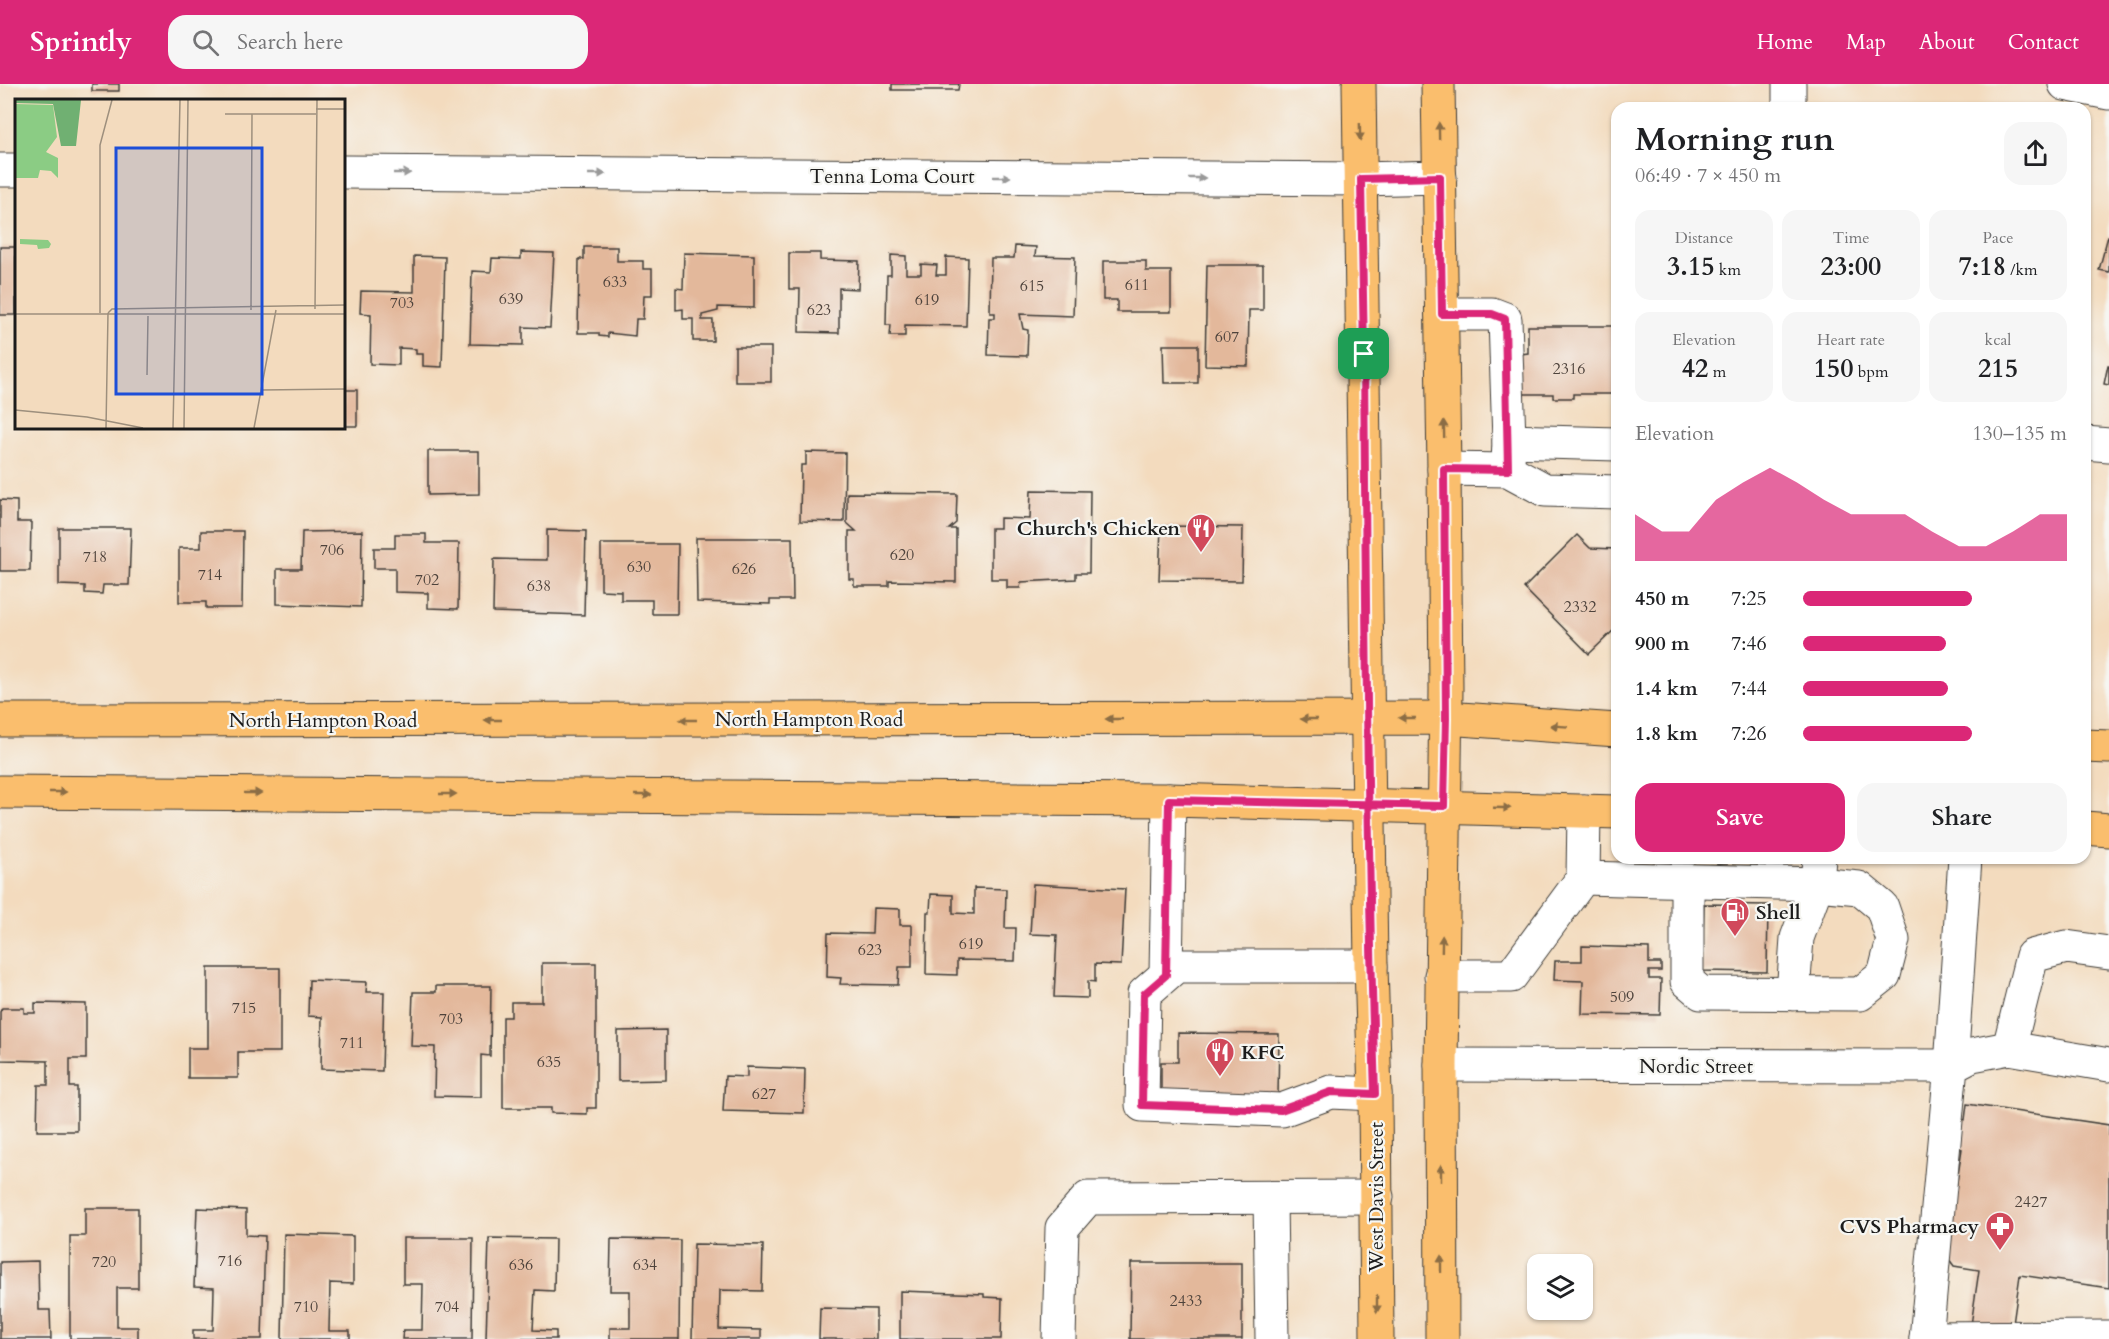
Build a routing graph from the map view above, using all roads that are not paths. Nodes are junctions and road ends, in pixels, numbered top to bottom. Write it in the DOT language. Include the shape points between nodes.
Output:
graph roads {
  1 [pos="1359,84"];
  2 [pos="1438,84"];
  3 [pos="1789,84"];
  4 [pos="1790,102"];
  5 [pos="345,172"];
  6 [pos="1440,177"];
  7 [pos="1361,179"];
  8 [pos="1442,314"];
  9 [pos="2091,444"];
  10 [pos="1611,445"];
  11 [pos="2109,445"];
  12 [pos="1508,456"];
  13 [pos="1444,469"];
  14 [pos="1611,492"];
  15 [pos="1368,718"];
  16 [pos="1446,718"];
  17 [pos="0,720"];
  18 [pos="1611,730"];
  19 [pos="2091,746"];
  20 [pos="2109,747"];
  21 [pos="0,792"];
  22 [pos="1169,800"];
  23 [pos="1369,805"];
  24 [pos="1444,806"];
  25 [pos="1584,811"];
  26 [pos="1611,812"];
  27 [pos="2091,828"];
  28 [pos="2109,830"];
  29 [pos="1965,864"];
  30 [pos="1818,871"];
  31 [pos="1583,878"];
  32 [pos="1687,881"];
  33 [pos="2109,953"];
  34 [pos="1371,966"];
  35 [pos="1166,975"];
  36 [pos="1441,976"];
  37 [pos="1793,994"];
  38 [pos="2009,1048"];
  39 [pos="1441,1065"];
  40 [pos="2109,1065"];
  41 [pos="1951,1066"];
  42 [pos="1375,1094"];
  43 [pos="1377,1197"];
  44 [pos="1270,1198"];
  45 [pos="1926,1338"];
  46 [pos="2107,1338"];
  47 [pos="1059,1339"];
  48 [pos="1272,1339"];
  49 [pos="1377,1339"];
  50 [pos="1442,1339"];
  1 -- 7 [label="main road, West Davis Street, one-way"];
  6 -- 2 [label="main road, one-way"];
  3 -- 4 [label="street"];
  5 -- 7 [label="street, Tenna Loma Court, one-way"];
  6 -- 7 [label="street, Tenna Loma Court"];
  6 -- 8 [label="main road"];
  7 -- 15 [label="main road, West Davis Street"];
  8 -- 12 [label="street" via="1492,314 1505,319"];
  13 -- 8 [label="main road, one-way"];
  9 -- 11 [label="street"];
  10 -- 12 [label="street"];
  12 -- 13 [label="street"];
  12 -- 14 [label="street" via="1545,490"];
  13 -- 16 [label="main road"];
  16 -- 15 [label="main road, North Hampton Road, one-way"];
  15 -- 17 [label="main road, North Hampton Road, one-way"];
  15 -- 23 [label="main road, West Davis Street"];
  18 -- 16 [label="main road, North Hampton Road, one-way"];
  16 -- 24 [label="main road"];
  19 -- 20 [label="main road"];
  21 -- 22 [label="main road, one-way"];
  22 -- 23 [label="main road"];
  22 -- 35 [label="street"];
  23 -- 24 [label="main road"];
  23 -- 34 [label="main road, West Davis Street"];
  24 -- 25 [label="main road, one-way"];
  36 -- 24 [label="main road, one-way"];
  25 -- 26 [label="main road"];
  25 -- 31 [label="street"];
  27 -- 28 [label="main road"];
  29 -- 41 [label="street"];
  30 -- 32 [label="street"];
  30 -- 37 [label="street" via="1797,938"];
  30 -- 37 [label="street" via="1858,888 1882,907 1893,940 1884,975 1860,994"];
  31 -- 32 [label="street"];
  31 -- 36 [label="street" via="1510,976"];
  32 -- 37 [label="street" via="1687,981 1701,993"];
  33 -- 38 [label="street" via="2066,947 2032,956"];
  34 -- 35 [label="street" via="1176,966"];
  34 -- 42 [label="main road, West Davis Street"];
  35 -- 42 [label="street" via="1144,994 1142,1105 1281,1110 1331,1092"];
  36 -- 39 [label="main road"];
  38 -- 40 [label="street"];
  38 -- 41 [label="street" via="1972,1055"];
  39 -- 41 [label="street, Nordic Street"];
  50 -- 39 [label="main road, one-way"];
  41 -- 45 [label="street"];
  42 -- 43 [label="main road, West Davis Street"];
  43 -- 44 [label="street"];
  43 -- 49 [label="main road, West Davis Street, one-way"];
  44 -- 47 [label="street" via="1088,1198 1062,1228"];
  44 -- 48 [label="street"];
  45 -- 46 [label="street"];
}
